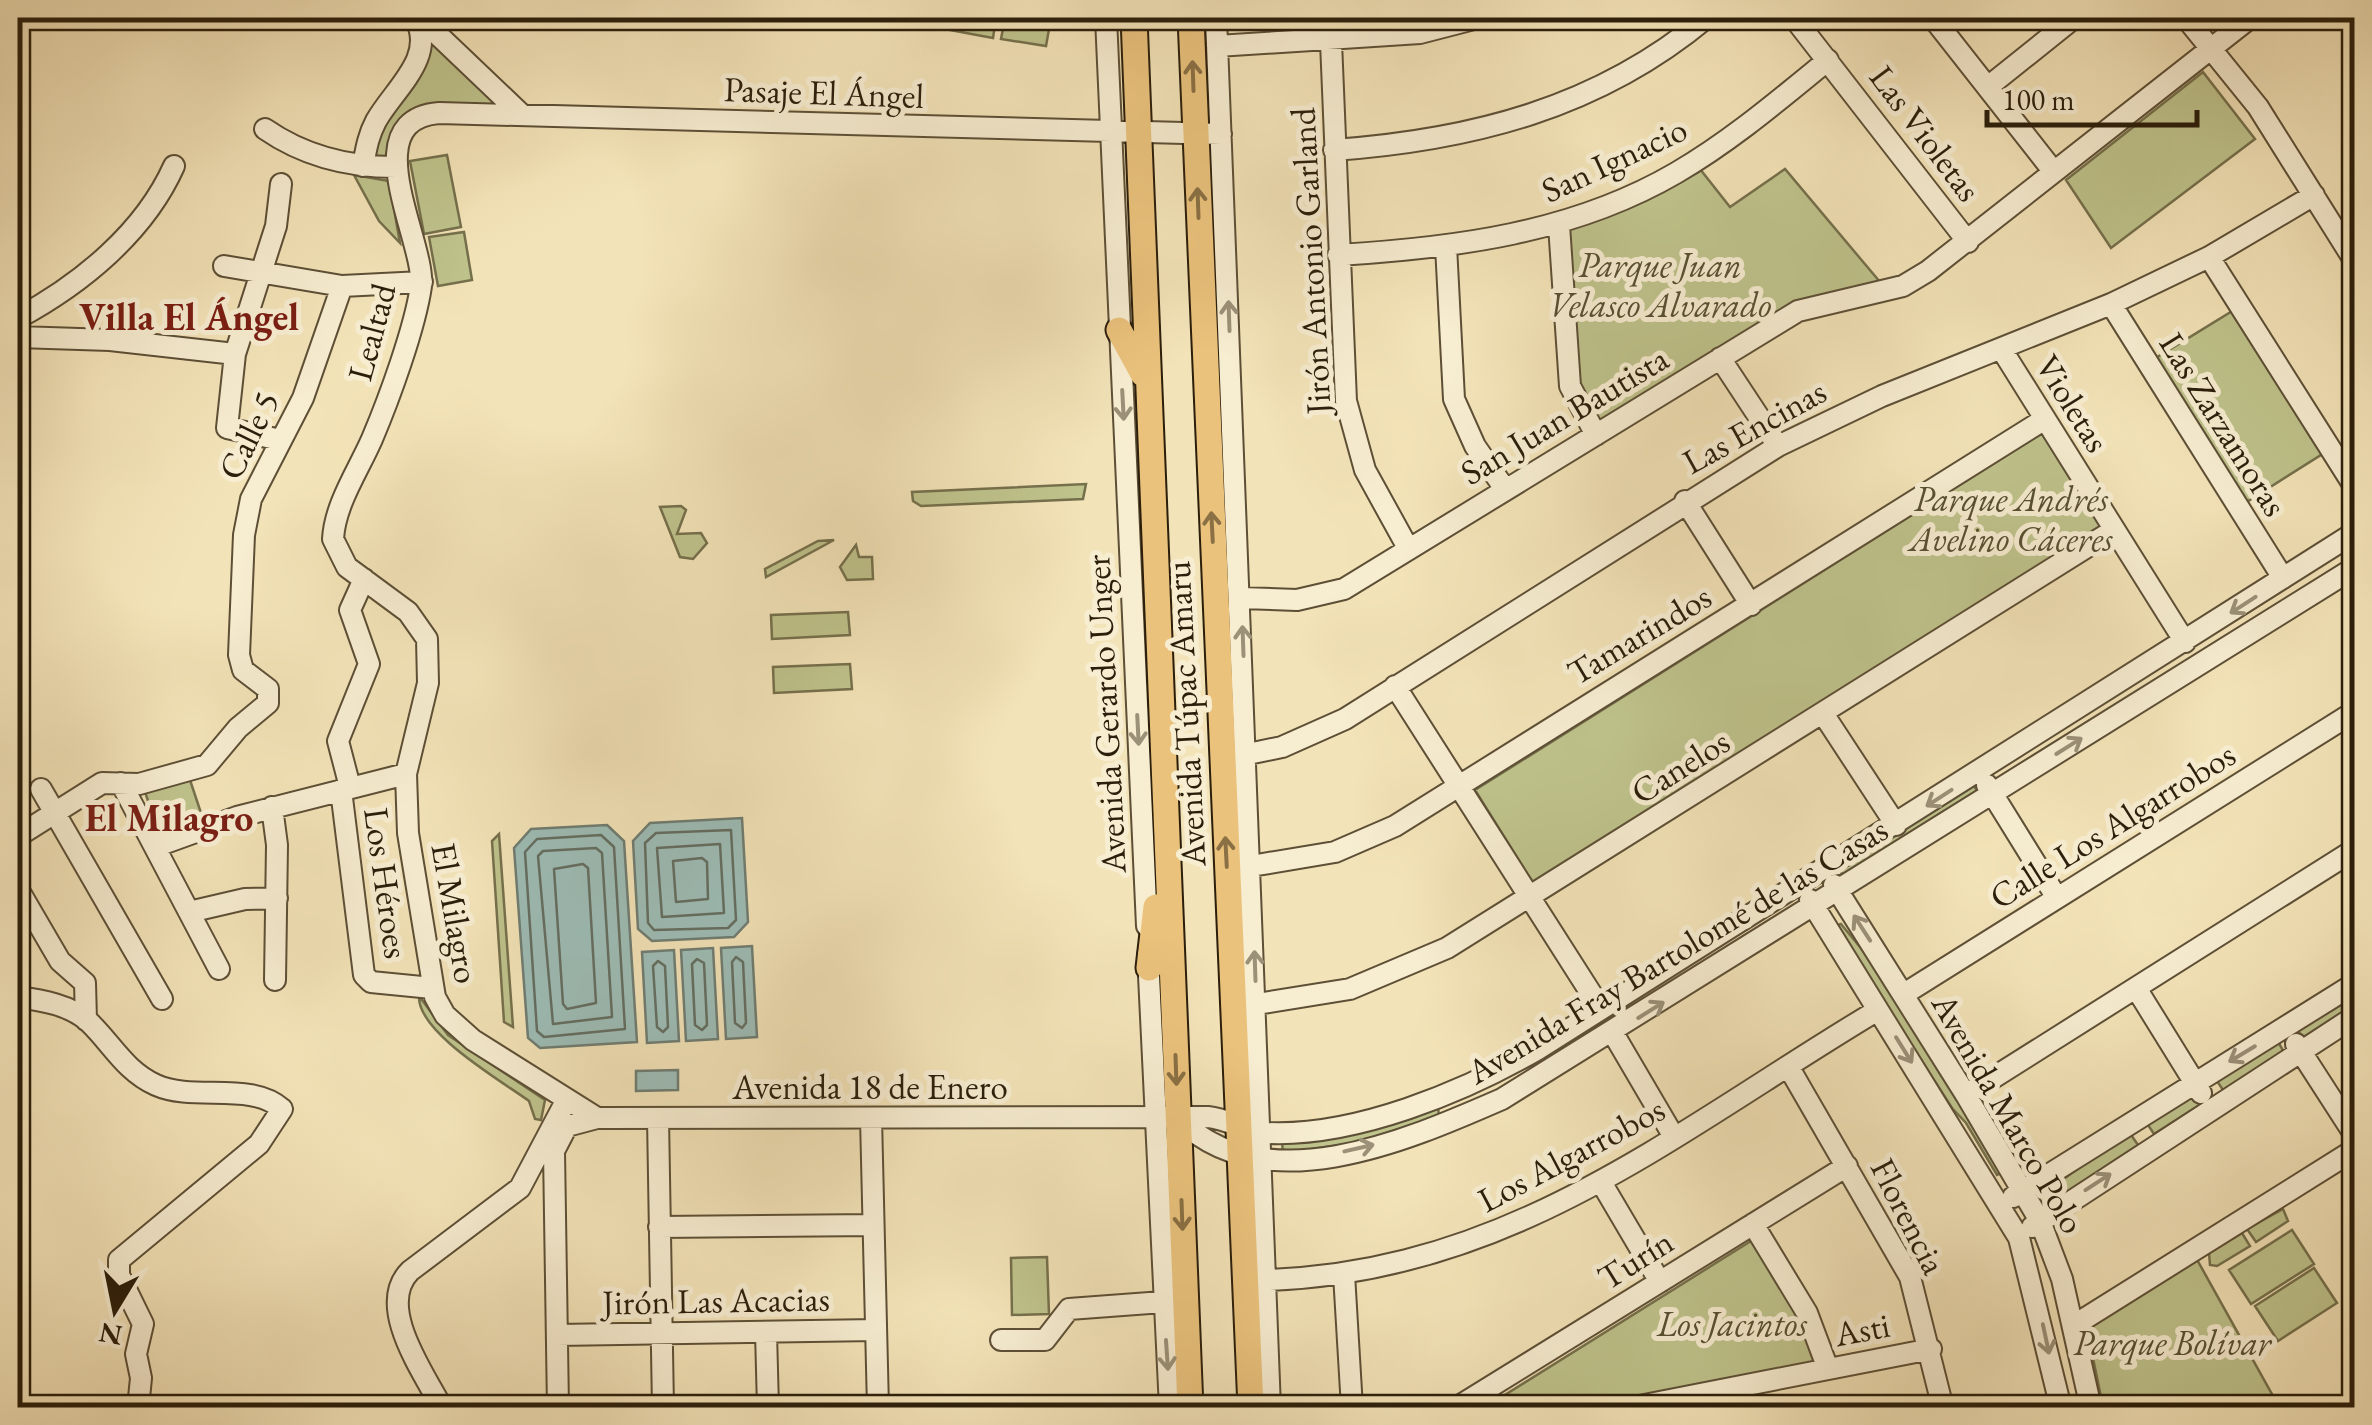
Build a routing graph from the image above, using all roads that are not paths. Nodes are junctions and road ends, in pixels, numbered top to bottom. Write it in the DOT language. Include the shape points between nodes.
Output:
graph roads {
  1 [pos="414,18"];
  2 [pos="428,18"];
  3 [pos="1106,18"];
  4 [pos="1134,18"];
  5 [pos="1191,18"];
  6 [pos="1216,18"];
  7 [pos="1330,18"];
  8 [pos="1478,18"];
  9 [pos="1706,18"];
  10 [pos="1794,18"];
  11 [pos="1932,18"];
  12 [pos="2074,18"];
  13 [pos="2186,18"];
  14 [pos="2250,18"];
  15 [pos="1332,40"];
  16 [pos="1217,46"];
  17 [pos="2213,49"];
  18 [pos="1828,60"];
  19 [pos="1988,86"];
  20 [pos="522,115"];
  21 [pos="265,129"];
  22 [pos="1110,133"];
  23 [pos="1137,134"];
  24 [pos="1208,134"];
  25 [pos="1334,150"];
  26 [pos="174,166"];
  27 [pos="363,166"];
  28 [pos="395,167"];
  29 [pos="2054,172"];
  30 [pos="281,184"];
  31 [pos="2314,195"];
  32 [pos="1559,225"];
  33 [pos="1968,242"];
  34 [pos="1446,246"];
  35 [pos="1338,256"];
  36 [pos="2208,257"];
  37 [pos="2354,260"];
  38 [pos="224,266"];
  39 [pos="260,272"];
  40 [pos="422,282"];
  41 [pos="342,286"];
  42 [pos="2111,304"];
  43 [pos="18,318"];
  44 [pos="1119,330"];
  45 [pos="18,337"];
  46 [pos="2002,350"];
  47 [pos="235,354"];
  48 [pos="1720,358"];
  49 [pos="1146,380"];
  50 [pos="2045,420"];
  51 [pos="1596,436"];
  52 [pos="280,440"];
  53 [pos="1778,446"];
  54 [pos="2354,486"];
  55 [pos="1505,489"];
  56 [pos="1685,501"];
  57 [pos="2114,530"];
  58 [pos="2354,533"];
  59 [pos="1408,548"];
  60 [pos="2354,568"];
  61 [pos="356,573"];
  62 [pos="2283,578"];
  63 [pos="1241,598"];
  64 [pos="1750,605"];
  65 [pos="2185,642"];
  66 [pos="1395,686"];
  67 [pos="2354,712"];
  68 [pos="1824,716"];
  69 [pos="1248,754"];
  70 [pos="1980,772"];
  71 [pos="406,774"];
  72 [pos="121,783"];
  73 [pos="1458,784"];
  74 [pos="346,788"];
  75 [pos="41,789"];
  76 [pos="1992,794"];
  77 [pos="272,807"];
  78 [pos="54,813"];
  79 [pos="1896,825"];
  80 [pos="1166,832"];
  81 [pos="18,836"];
  82 [pos="157,846"];
  83 [pos="2354,850"];
  84 [pos="1251,866"];
  85 [pos="1825,871"];
  86 [pos="1800,887"];
  87 [pos="18,889"];
  88 [pos="1839,893"];
  89 [pos="278,898"];
  90 [pos="1532,898"];
  91 [pos="2058,898"];
  92 [pos="1815,908"];
  93 [pos="189,912"];
  94 [pos="1149,968"];
  95 [pos="219,969"];
  96 [pos="275,980"];
  97 [pos="2354,984"];
  98 [pos="432,988"];
  99 [pos="2136,988"];
  100 [pos="1904,994"];
  101 [pos="18,997"];
  102 [pos="162,999"];
  103 [pos="1257,1004"];
  104 [pos="1601,1009"];
  105 [pos="1878,1010"];
  106 [pos="2354,1017"];
  107 [pos="86,1020"];
  108 [pos="2285,1028"];
  109 [pos="1613,1034"];
  110 [pos="2300,1052"];
  111 [pos="1788,1066"];
  112 [pos="2194,1083"];
  113 [pos="1451,1092"];
  114 [pos="1966,1095"];
  115 [pos="566,1101"];
  116 [pos="2210,1108"];
  117 [pos="1461,1117"];
  118 [pos="597,1118"];
  119 [pos="658,1118"];
  120 [pos="870,1118"];
  121 [pos="1166,1118"];
  122 [pos="1250,1129"];
  123 [pos="2354,1134"];
  124 [pos="1674,1137"];
  125 [pos="2354,1150"];
  126 [pos="1251,1158"];
  127 [pos="1847,1166"];
  128 [pos="1601,1182"];
  129 [pos="2024,1190"];
  130 [pos="2002,1205"];
  131 [pos="2040,1221"];
  132 [pos="1752,1224"];
  133 [pos="874,1225"];
  134 [pos="660,1227"];
  135 [pos="2018,1238"];
  136 [pos="1344,1274"];
  137 [pos="1267,1280"];
  138 [pos="1660,1282"];
  139 [pos="1163,1302"];
  140 [pos="2073,1326"];
  141 [pos="876,1330"];
  142 [pos="766,1332"];
  143 [pos="662,1334"];
  144 [pos="557,1336"];
  145 [pos="1001,1340"];
  146 [pos="1932,1349"];
  147 [pos="1828,1369"];
  148 [pos="138,1408"];
  149 [pos="442,1408"];
  150 [pos="558,1408"];
  151 [pos="663,1408"];
  152 [pos="768,1408"];
  153 [pos="878,1408"];
  154 [pos="1170,1408"];
  155 [pos="1190,1408"];
  156 [pos="1251,1408"];
  157 [pos="1270,1408"];
  158 [pos="1352,1408"];
  159 [pos="1456,1408"];
  160 [pos="1629,1408"];
  161 [pos="1943,1408"];
  162 [pos="2060,1408"];
  163 [pos="2091,1408"];
  1 -- 27 [label="street" via="423,40 418,56 373,126"];
  2 -- 20 [label="street" via="438,36"];
  3 -- 22 [label="street, Avenida Gerardo Unger"];
  4 -- 23 [label="main road, Avenida Túpac Amaru"];
  24 -- 5 [label="main road, Avenida Túpac Amaru, one-way"];
  6 -- 16 [label="street"];
  7 -- 15 [label="street, Jirón Antonio Garland"];
  8 -- 15 [label="street" via="1420,33"];
  9 -- 25 [label="street" via="1620,78 1562,106 1423,144"];
  10 -- 18 [label="street, Las Violetas"];
  11 -- 19 [label="street"];
  12 -- 19 [label="street"];
  13 -- 17 [label="street"];
  14 -- 17 [label="street, San Juan Bautista"];
  15 -- 16 [label="street"];
  15 -- 25 [label="street, Jirón Antonio Garland"];
  16 -- 24 [label="street"];
  17 -- 29 [label="street, San Juan Bautista"];
  17 -- 31 [label="street"];
  18 -- 32 [label="street, San Ignacio" via="1738,133 1674,174"];
  18 -- 33 [label="street, Las Violetas"];
  19 -- 29 [label="street"];
  20 -- 22 [label="street, Pasaje El Ángel"];
  20 -- 28 [label="street, Pasaje El Ángel" via="425,114 405,132"];
  21 -- 27 [label="street" via="299,148"];
  22 -- 23 [label="street, Pasaje El Ángel"];
  22 -- 44 [label="street, Avenida Gerardo Unger"];
  23 -- 24 [label="street, Pasaje El Ángel"];
  23 -- 49 [label="main road, Avenida Túpac Amaru"];
  63 -- 24 [label="street, one-way"];
  122 -- 24 [label="main road, Avenida Túpac Amaru, one-way"];
  25 -- 35 [label="street, Jirón Antonio Garland"];
  26 -- 43 [label="street" via="109,255"];
  27 -- 28 [label="street"];
  28 -- 40 [label="street, Lealtad"];
  29 -- 33 [label="street, San Juan Bautista"];
  30 -- 39 [label="street"];
  31 -- 36 [label="street, Las Encinas"];
  31 -- 37 [label="street"];
  32 -- 34 [label="street, San Ignacio"];
  32 -- 51 [label="street" via="1570,386"];
  33 -- 48 [label="street, San Juan Bautista" via="1903,286 1798,310"];
  34 -- 35 [label="street, San Ignacio"];
  34 -- 55 [label="street" via="1454,399"];
  35 -- 59 [label="street, Jirón Antonio Garland" via="1351,426 1371,482"];
  36 -- 42 [label="street, Las Encinas"];
  36 -- 54 [label="street"];
  38 -- 39 [label="street"];
  39 -- 41 [label="street"];
  39 -- 47 [label="street"];
  40 -- 41 [label="street"];
  40 -- 61 [label="street, Lealtad" via="384,411 333,529 334,546"];
  41 -- 52 [label="street, Calle 5" via="303,398"];
  42 -- 46 [label="street, Las Encinas"];
  42 -- 62 [label="street, Las Zarzamoras"];
  44 -- 49 [label="main road"];
  44 -- 94 [label="street, Avenida Gerardo Unger, one-way"];
  45 -- 47 [label="street"];
  46 -- 50 [label="street, Violetas"];
  46 -- 53 [label="street, Las Encinas"];
  47 -- 52 [label="street" via="227,428"];
  48 -- 51 [label="street, San Juan Bautista"];
  48 -- 53 [label="street"];
  49 -- 80 [label="main road, Avenida Túpac Amaru"];
  50 -- 57 [label="street, Violetas"];
  50 -- 64 [label="street, Tamarindos"];
  51 -- 55 [label="street, San Juan Bautista"];
  52 -- 72 [label="street, Calle 5" via="251,499 244,535 239,654 248,675 266,685 268,702 212,762 146,783"];
  53 -- 56 [label="street, Las Encinas"];
  55 -- 59 [label="street, San Juan Bautista"];
  56 -- 64 [label="street"];
  56 -- 66 [label="street, Las Encinas"];
  57 -- 65 [label="street, Violetas"];
  57 -- 68 [label="street, Canelos"];
  58 -- 62 [label="street, Avenida Fray Bartolomé de las Casas"];
  59 -- 63 [label="street, San Juan Bautista" via="1329,594"];
  76 -- 60 [label="street, Avenida Fray Bartolomé de las Casas, one-way"];
  61 -- 71 [label="street, El Milagro" via="408,612 427,639 428,683"];
  61 -- 74 [label="street" via="350,610 368,669 338,741"];
  62 -- 65 [label="street, Avenida Fray Bartolomé de las Casas, one-way"];
  69 -- 63 [label="street, one-way"];
  64 -- 73 [label="street, Tamarindos"];
  65 -- 70 [label="street, Avenida Fray Bartolomé de las Casas"];
  66 -- 69 [label="street, Las Encinas" via="1324,730"];
  66 -- 73 [label="street"];
  67 -- 91 [label="street, Calle Los Algarrobos"];
  68 -- 79 [label="street"];
  68 -- 90 [label="street, Canelos"];
  69 -- 84 [label="street"];
  70 -- 76 [label="street"];
  70 -- 79 [label="street, Avenida Fray Bartolomé de las Casas, one-way"];
  71 -- 74 [label="street"];
  71 -- 98 [label="street, El Milagro" via="408,833"];
  72 -- 78 [label="street" via="102,784"];
  72 -- 82 [label="street"];
  73 -- 84 [label="street, Tamarindos" via="1361,842 1302,860"];
  73 -- 90 [label="street"];
  74 -- 77 [label="street"];
  74 -- 98 [label="street, Los Héroes" via="364,975 371,982"];
  75 -- 78 [label="street"];
  76 -- 88 [label="street, Avenida Fray Bartolomé de las Casas"];
  76 -- 91 [label="street"];
  77 -- 82 [label="street"];
  77 -- 89 [label="street"];
  78 -- 81 [label="street"];
  78 -- 102 [label="street"];
  79 -- 85 [label="street, Avenida Fray Bartolomé de las Casas"];
  80 -- 94 [label="main road"];
  80 -- 121 [label="main road, Avenida Túpac Amaru, one-way"];
  82 -- 93 [label="street"];
  83 -- 99 [label="street"];
  103 -- 84 [label="street, one-way"];
  85 -- 86 [label="street, Avenida Fray Bartolomé de las Casas"];
  85 -- 88 [label="street, Avenida Marco Polo"];
  86 -- 92 [label="street, Avenida Marco Polo"];
  86 -- 104 [label="street, Avenida Fray Bartolomé de las Casas"];
  87 -- 107 [label="street" via="60,961 88,988"];
  88 -- 92 [label="street, Avenida Fray Bartolomé de las Casas"];
  100 -- 88 [label="street, Avenida Marco Polo, one-way"];
  89 -- 93 [label="street"];
  89 -- 96 [label="street"];
  90 -- 103 [label="street, Canelos" via="1411,967 1350,989"];
  90 -- 104 [label="street"];
  91 -- 100 [label="street, Calle Los Algarrobos"];
  92 -- 105 [label="street, Avenida Marco Polo"];
  109 -- 92 [label="street, Avenida Fray Bartolomé de las Casas, one-way"];
  93 -- 95 [label="street"];
  94 -- 121 [label="street, Avenida Gerardo Unger"];
  97 -- 108 [label="street"];
  98 -- 115 [label="street, El Milagro" via="462,1033"];
  99 -- 112 [label="street"];
  99 -- 114 [label="street"];
  100 -- 114 [label="street, Avenida Marco Polo"];
  101 -- 107 [label="street"];
  103 -- 122 [label="street"];
  104 -- 113 [label="street, Avenida Fray Bartolomé de las Casas" via="1505,1068"];
  105 -- 111 [label="street, Los Algarrobos"];
  105 -- 130 [label="street, Avenida Marco Polo, one-way"];
  106 -- 110 [label="street"];
  107 -- 148 [label="street" via="125,1065 150,1082 280,1106 281,1116 240,1162 120,1260 142,1324"];
  108 -- 110 [label="street"];
  108 -- 112 [label="street, one-way"];
  109 -- 117 [label="street, Avenida Fray Bartolomé de las Casas"];
  109 -- 124 [label="street"];
  110 -- 116 [label="street"];
  110 -- 123 [label="street"];
  111 -- 124 [label="street, Los Algarrobos"];
  111 -- 127 [label="street, Florencia"];
  112 -- 116 [label="street"];
  112 -- 129 [label="street"];
  113 -- 117 [label="street"];
  113 -- 122 [label="street, Avenida Fray Bartolomé de las Casas" via="1368,1118"];
  114 -- 129 [label="street, Avenida Marco Polo"];
  115 -- 118 [label="street, Avenida 18 de Enero"];
  115 -- 149 [label="street" via="520,1188 400,1285 404,1329"];
  131 -- 116 [label="street, one-way"];
  126 -- 117 [label="street, Avenida Fray Bartolomé de las Casas, one-way" via="1350,1150"];
  118 -- 119 [label="street, Avenida 18 de Enero"];
  118 -- 144 [label="street" via="567,1126 554,1150"];
  119 -- 120 [label="street, Avenida 18 de Enero"];
  119 -- 134 [label="street"];
  120 -- 121 [label="street, Avenida 18 de Enero"];
  120 -- 133 [label="street"];
  121 -- 122 [label="street, Avenida Fray Bartolomé de las Casas" via="1208,1117"];
  121 -- 126 [label="street"];
  121 -- 139 [label="street, Avenida Gerardo Unger"];
  121 -- 155 [label="main road, Avenida Túpac Amaru, one-way"];
  122 -- 126 [label="main road, Avenida Túpac Amaru"];
  124 -- 128 [label="street, Los Algarrobos"];
  125 -- 140 [label="street"];
  126 -- 137 [label="street"];
  126 -- 156 [label="main road, Avenida Túpac Amaru"];
  127 -- 132 [label="street, Turín"];
  127 -- 146 [label="street, Florencia" via="1910,1277"];
  128 -- 136 [label="street, Los Algarrobos" via="1484,1238"];
  128 -- 138 [label="street"];
  129 -- 130 [label="street"];
  129 -- 131 [label="street, Avenida Marco Polo"];
  130 -- 135 [label="street, Avenida Marco Polo"];
  131 -- 135 [label="street"];
  131 -- 140 [label="street, Avenida Marco Polo"];
  132 -- 138 [label="street, Turín"];
  132 -- 147 [label="street" via="1807,1313"];
  133 -- 134 [label="street"];
  133 -- 141 [label="street"];
  134 -- 143 [label="street"];
  135 -- 162 [label="street, Avenida Marco Polo, one-way"];
  136 -- 137 [label="street, Los Algarrobos"];
  136 -- 158 [label="street"];
  137 -- 157 [label="street"];
  138 -- 159 [label="street, Turín"];
  139 -- 145 [label="street" via="1074,1308 1044,1340"];
  139 -- 154 [label="street, Avenida Gerardo Unger, one-way"];
  140 -- 163 [label="street, Avenida Marco Polo"];
  141 -- 142 [label="street, Jirón Las Acacias"];
  141 -- 153 [label="street"];
  142 -- 143 [label="street, Jirón Las Acacias"];
  142 -- 152 [label="street"];
  143 -- 144 [label="street, Jirón Las Acacias"];
  143 -- 151 [label="street"];
  144 -- 150 [label="street"];
  146 -- 147 [label="street, Asti"];
  146 -- 161 [label="street, Florencia"];
  147 -- 160 [label="street, Asti"];
}
